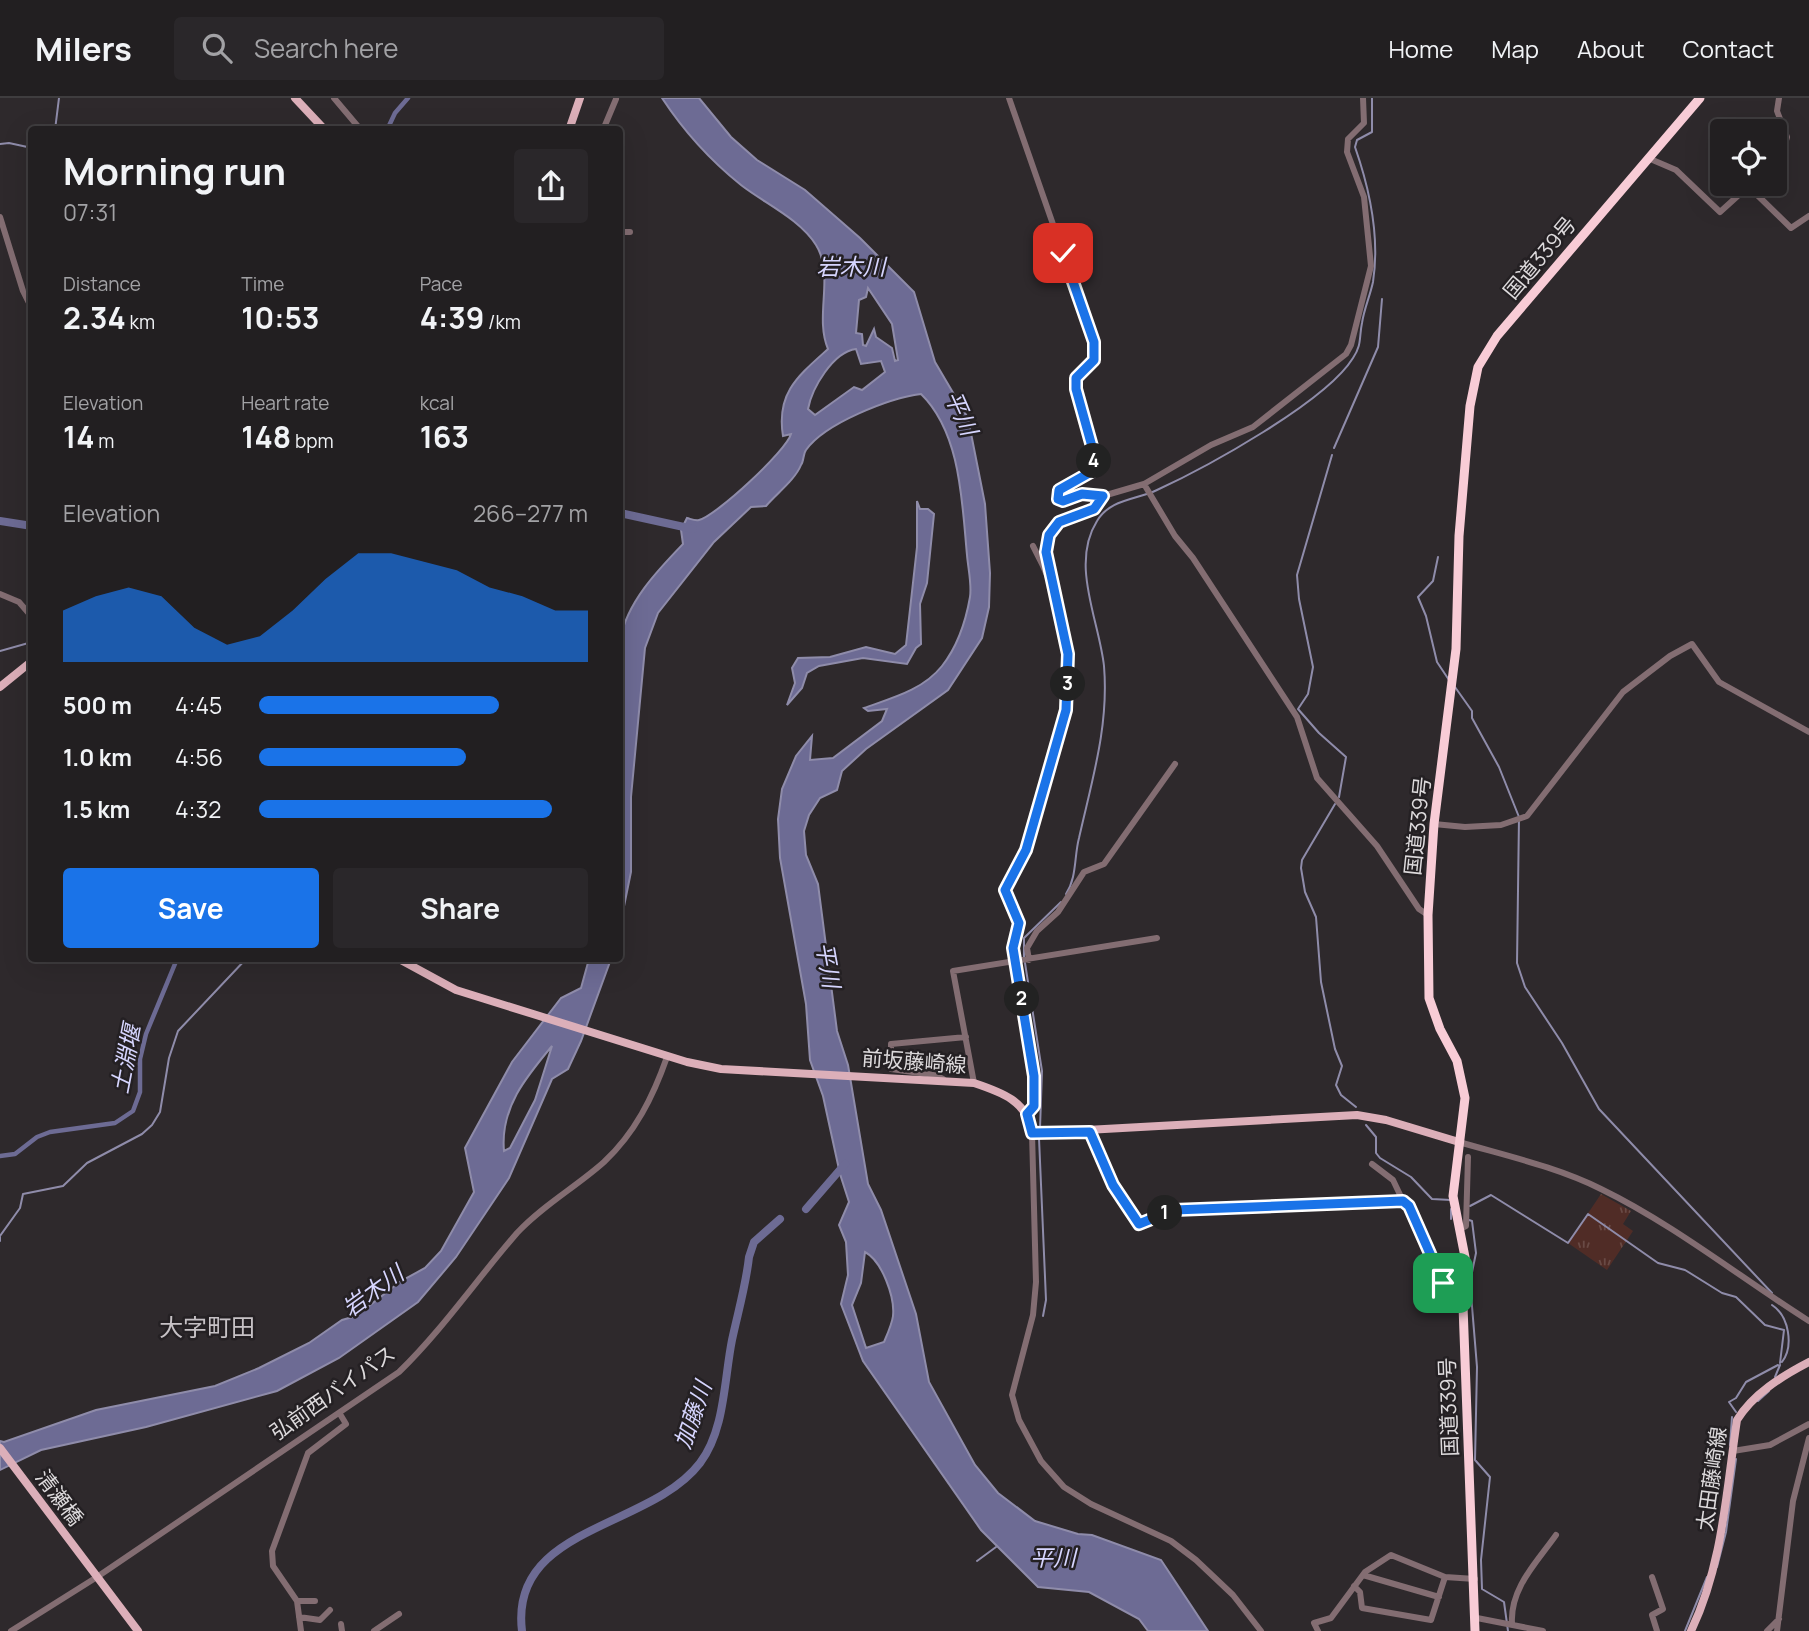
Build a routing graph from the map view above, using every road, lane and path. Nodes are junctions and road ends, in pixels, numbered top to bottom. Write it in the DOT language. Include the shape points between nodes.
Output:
graph roads {
  1 [pos="296,98"];
  2 [pos="334,98"];
  3 [pos="580,98"];
  4 [pos="1009,98"];
  5 [pos="1363,98"];
  6 [pos="1700,98"];
  7 [pos="1779,98"];
  8 [pos="615,99"];
  9 [pos="1779,119"];
  10 [pos="320,126"];
  11 [pos="358,126"];
  12 [pos="570,126"];
  13 [pos="605,126"];
  14 [pos="1648,158"];
  15 [pos="1737,196"];
  16 [pos="1760,196"];
  17 [pos="1809,216"];
  18 [pos="0,217"];
  19 [pos="623,232"];
  20 [pos="630,232"];
  21 [pos="28,301"];
  22 [pos="1144,484"];
  23 [pos="1103,496"];
  24 [pos="1033,546"];
  25 [pos="1051,581"];
  26 [pos="0,594"];
  27 [pos="28,612"];
  28 [pos="28,664"];
  29 [pos="0,687"];
  30 [pos="1809,732"];
  31 [pos="1175,764"];
  32 [pos="1434,824"];
  33 [pos="1428,915"];
  34 [pos="1157,938"];
  35 [pos="1023,961"];
  36 [pos="404,962"];
  37 [pos="629,1033"];
  38 [pos="966,1037"];
  39 [pos="625,1043"];
  40 [pos="667,1057"];
  41 [pos="943,1079"];
  42 [pos="974,1083"];
  43 [pos="1027,1114"];
  44 [pos="1090,1132"];
  45 [pos="1032,1133"];
  46 [pos="1459,1142"];
  47 [pos="1468,1157"];
  48 [pos="1372,1164"];
  49 [pos="1403,1201"];
  50 [pos="1460,1229"];
  51 [pos="1462,1306"];
  52 [pos="1809,1321"];
  53 [pos="1809,1362"];
  54 [pos="340,1414"];
  55 [pos="1809,1424"];
  56 [pos="1809,1438"];
  57 [pos="0,1448"];
  58 [pos="1732,1451"];
  59 [pos="1556,1535"];
  60 [pos="1363,1575"];
  61 [pos="97,1577"];
  62 [pos="1445,1577"];
  63 [pos="1652,1577"];
  64 [pos="1475,1579"];
  65 [pos="1354,1586"];
  66 [pos="1438,1597"];
  67 [pos="298,1601"];
  68 [pos="315,1601"];
  69 [pos="330,1610"];
  70 [pos="400,1614"];
  71 [pos="299,1617"];
  72 [pos="1477,1618"];
  73 [pos="1779,1619"];
  74 [pos="1512,1623"];
  75 [pos="11,1631"];
  76 [pos="138,1631"];
  77 [pos="301,1631"];
  78 [pos="374,1631"];
  79 [pos="1261,1631"];
  80 [pos="1318,1631"];
  81 [pos="1475,1631"];
  82 [pos="1543,1631"];
  83 [pos="1657,1631"];
  84 [pos="1691,1631"];
  85 [pos="1766,1631"];
  86 [pos="1777,1631"];
  1 -- 10 [label="main road"];
  2 -- 11 [label="street"];
  3 -- 12 [label="main road"];
  4 -- 23 [label="street" via="1094,342 1094,360 1076,378 1076,389 1098,468 1059,490 1058,499"];
  5 -- 22 [label="street" via="1364,123 1348,139 1347,152 1364,197 1371,265 1346,354 1253,427"];
  6 -- 14 [label="highway, 国道339号"];
  7 -- 9 [label="street"];
  8 -- 13 [label="street"];
  14 -- 15 [label="street" via="1676,170 1720,212"];
  14 -- 32 [label="highway, 国道339号" via="1497,335 1475,376 1459,536 1456,649"];
  16 -- 17 [label="street" via="1791,228"];
  18 -- 21 [label="street"];
  19 -- 20 [label="street"];
  22 -- 23 [label="street"];
  22 -- 33 [label="street" via="1297,717 1317,778 1370,837 1419,909"];
  23 -- 25 [label="street" via="1094,509 1059,522 1049,535 1046,552"];
  24 -- 25 [label="street"];
  25 -- 35 [label="street" via="1068,654 1066,710 1026,850 1006,886 1019,923 1013,948"];
  26 -- 27 [label="street" via="19,602"];
  28 -- 29 [label="main road"];
  30 -- 32 [label="street" via="1719,682 1692,644 1623,692 1527,816 1502,825"];
  31 -- 35 [label="street" via="1104,864 1084,872 1058,912 1037,931"];
  32 -- 33 [label="highway, 国道339号"];
  33 -- 46 [label="highway, 国道339号" via="1429,998 1457,1061 1464,1090"];
  34 -- 35 [label="street"];
  35 -- 38 [label="street" via="953,971"];
  35 -- 43 [label="street" via="1034,1076 1034,1106"];
  36 -- 39 [label="main road, 前坂藤崎線" via="475,997"];
  37 -- 39 [label="street"];
  38 -- 41 [label="street" via="891,1044 891,1069"];
  38 -- 42 [label="street"];
  39 -- 40 [label="main road, 前坂藤崎線"];
  40 -- 41 [label="main road, 前坂藤崎線" via="721,1069"];
  40 -- 54 [label="street, 弘前西バイパス" via="648,1104 618,1148 541,1209 399,1372"];
  41 -- 42 [label="main road, 前坂藤崎線"];
  42 -- 43 [label="main road, 前坂藤崎線" via="1009,1097"];
  43 -- 45 [label="main road"];
  44 -- 45 [label="main road"];
  44 -- 46 [label="main road" via="1357,1115 1386,1119"];
  44 -- 49 [label="street" via="1113,1185 1139,1224 1174,1210"];
  45 -- 79 [label="street" via="1035,1282 1033,1315 1012,1395 1019,1420 1041,1461 1064,1487 1171,1541 1233,1595"];
  46 -- 50 [label="highway, 国道339号" via="1453,1196"];
  46 -- 52 [label="street" via="1601,1188"];
  47 -- 50 [label="street" via="1466,1226"];
  48 -- 49 [label="street" via="1393,1180"];
  49 -- 51 [label="street" via="1453,1302"];
  50 -- 51 [label="highway, 国道339号" via="1465,1257"];
  51 -- 64 [label="highway, 国道339号"];
  53 -- 58 [label="main road, 太田藤崎線" via="1783,1376 1744,1409 1737,1420"];
  54 -- 61 [label="street, 弘前西バイパス"];
  54 -- 67 [label="street" via="346,1424 308,1454 272,1551 272,1566"];
  55 -- 58 [label="street" via="1770,1445"];
  56 -- 73 [label="street" via="1793,1501"];
  57 -- 61 [label="main road, 清瀬橋"];
  58 -- 84 [label="main road, 太田藤崎線" via="1720,1546"];
  59 -- 74 [label="street" via="1512,1601"];
  60 -- 62 [label="street" via="1391,1555"];
  60 -- 65 [label="street"];
  60 -- 66 [label="street"];
  61 -- 75 [label="street, 弘前西バイパス"];
  61 -- 76 [label="main road, 清瀬橋"];
  62 -- 64 [label="street"];
  62 -- 66 [label="street"];
  63 -- 83 [label="street" via="1662,1609 1652,1615"];
  64 -- 72 [label="highway, 国道339号"];
  65 -- 66 [label="street" via="1360,1592 1362,1608 1431,1620"];
  65 -- 80 [label="street" via="1331,1618 1314,1622"];
  67 -- 68 [label="street"];
  67 -- 71 [label="street"];
  69 -- 71 [label="street" via="320,1620"];
  70 -- 78 [label="street"];
  71 -- 77 [label="street"];
  72 -- 74 [label="street"];
  72 -- 81 [label="highway, 国道339号"];
  73 -- 85 [label="street"];
  73 -- 86 [label="street"];
  74 -- 82 [label="street"];
}
